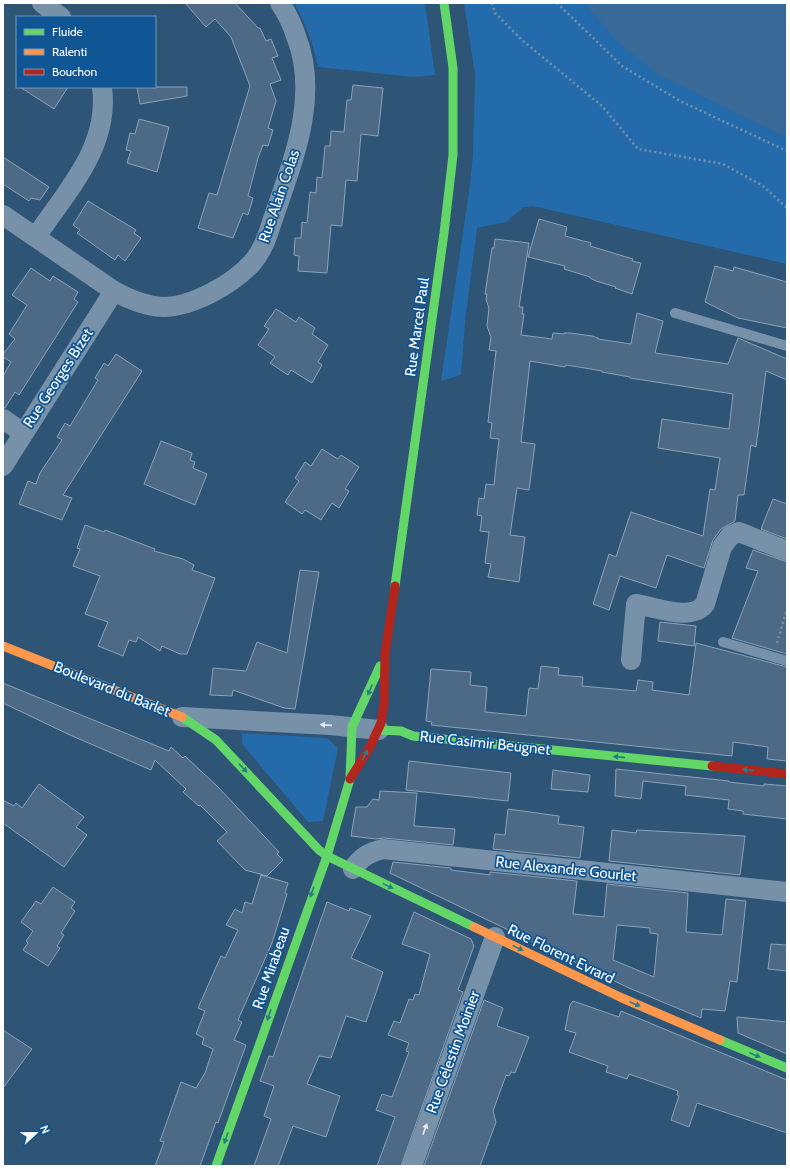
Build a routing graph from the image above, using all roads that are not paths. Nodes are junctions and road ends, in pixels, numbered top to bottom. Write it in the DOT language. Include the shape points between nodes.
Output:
graph roads {
  1 [pos="42,3"];
  2 [pos="280,3"];
  3 [pos="444,3"];
  4 [pos="60,16"];
  5 [pos="102,88"];
  6 [pos="3,215"];
  7 [pos="36,237"];
  8 [pos="114,291"];
  9 [pos="675,313"];
  10 [pos="787,346"];
  11 [pos="3,419"];
  12 [pos="23,433"];
  13 [pos="3,466"];
  14 [pos="787,551"];
  15 [pos="723,642"];
  16 [pos="3,646"];
  17 [pos="385,654"];
  18 [pos="631,660"];
  19 [pos="787,661"];
  20 [pos="182,717"];
  21 [pos="222,719"];
  22 [pos="352,727"];
  23 [pos="379,730"];
  24 [pos="216,740"];
  25 [pos="787,774"];
  26 [pos="350,779"];
  27 [pos="327,856"];
  28 [pos="352,869"];
  29 [pos="787,892"];
  30 [pos="495,937"];
  31 [pos="787,1068"];
  32 [pos="216,1166"];
  33 [pos="412,1166"];
  1 -- 4 [label="street"];
  2 -- 8 [label="street, Rue Alain Colas" via="292,25 305,66 305,112 271,227 261,250 252,263 234,279 188,302 164,307 146,305"];
  3 -- 17 [label="street, Rue Marcel Paul" via="453,68 453,155"];
  5 -- 7 [label="street" via="103,116 95,146 89,159"];
  6 -- 7 [label="street, Rue Alain Colas"];
  7 -- 8 [label="street, Rue Alain Colas"];
  8 -- 12 [label="street, Rue Georges Bizet"];
  9 -- 10 [label="lane"];
  11 -- 12 [label="street"];
  12 -- 13 [label="street, Rue Georges Bizet"];
  14 -- 18 [label="street" via="739,532 730,536 722,547 703,608 685,614 636,604"];
  15 -- 19 [label="lane"];
  16 -- 20 [label="street, Boulevard du Barlet"];
  17 -- 22 [label="street, Rue Marcel Paul, one-way"];
  17 -- 23 [label="street, Rue Marcel Paul" via="384,704"];
  20 -- 21 [label="street, Rue Casimir Beugnet"];
  20 -- 24 [label="street, Boulevard du Barlet"];
  22 -- 21 [label="street, Rue Casimir Beugnet, one-way"];
  21 -- 24 [label="street"];
  22 -- 23 [label="street, Rue Casimir Beugnet"];
  22 -- 26 [label="street, Rue Mirabeau"];
  25 -- 23 [label="street, Rue Casimir Beugnet, one-way" via="413,736"];
  26 -- 23 [label="street, Rue Mirabeau, one-way"];
  24 -- 27 [label="street, Boulevard du Barlet, one-way"];
  26 -- 27 [label="street, Rue Mirabeau"];
  27 -- 28 [label="street, Rue Florent Evrard"];
  27 -- 32 [label="street, Rue Mirabeau, one-way"];
  28 -- 29 [label="street, Rue Alexandre Gourlet" via="361,858 383,849"];
  28 -- 30 [label="street, Rue Florent Evrard, one-way"];
  30 -- 31 [label="street, Rue Florent Evrard, one-way" via="622,998"];
  33 -- 30 [label="street, Rue Célestin Moinier, one-way"];
}
